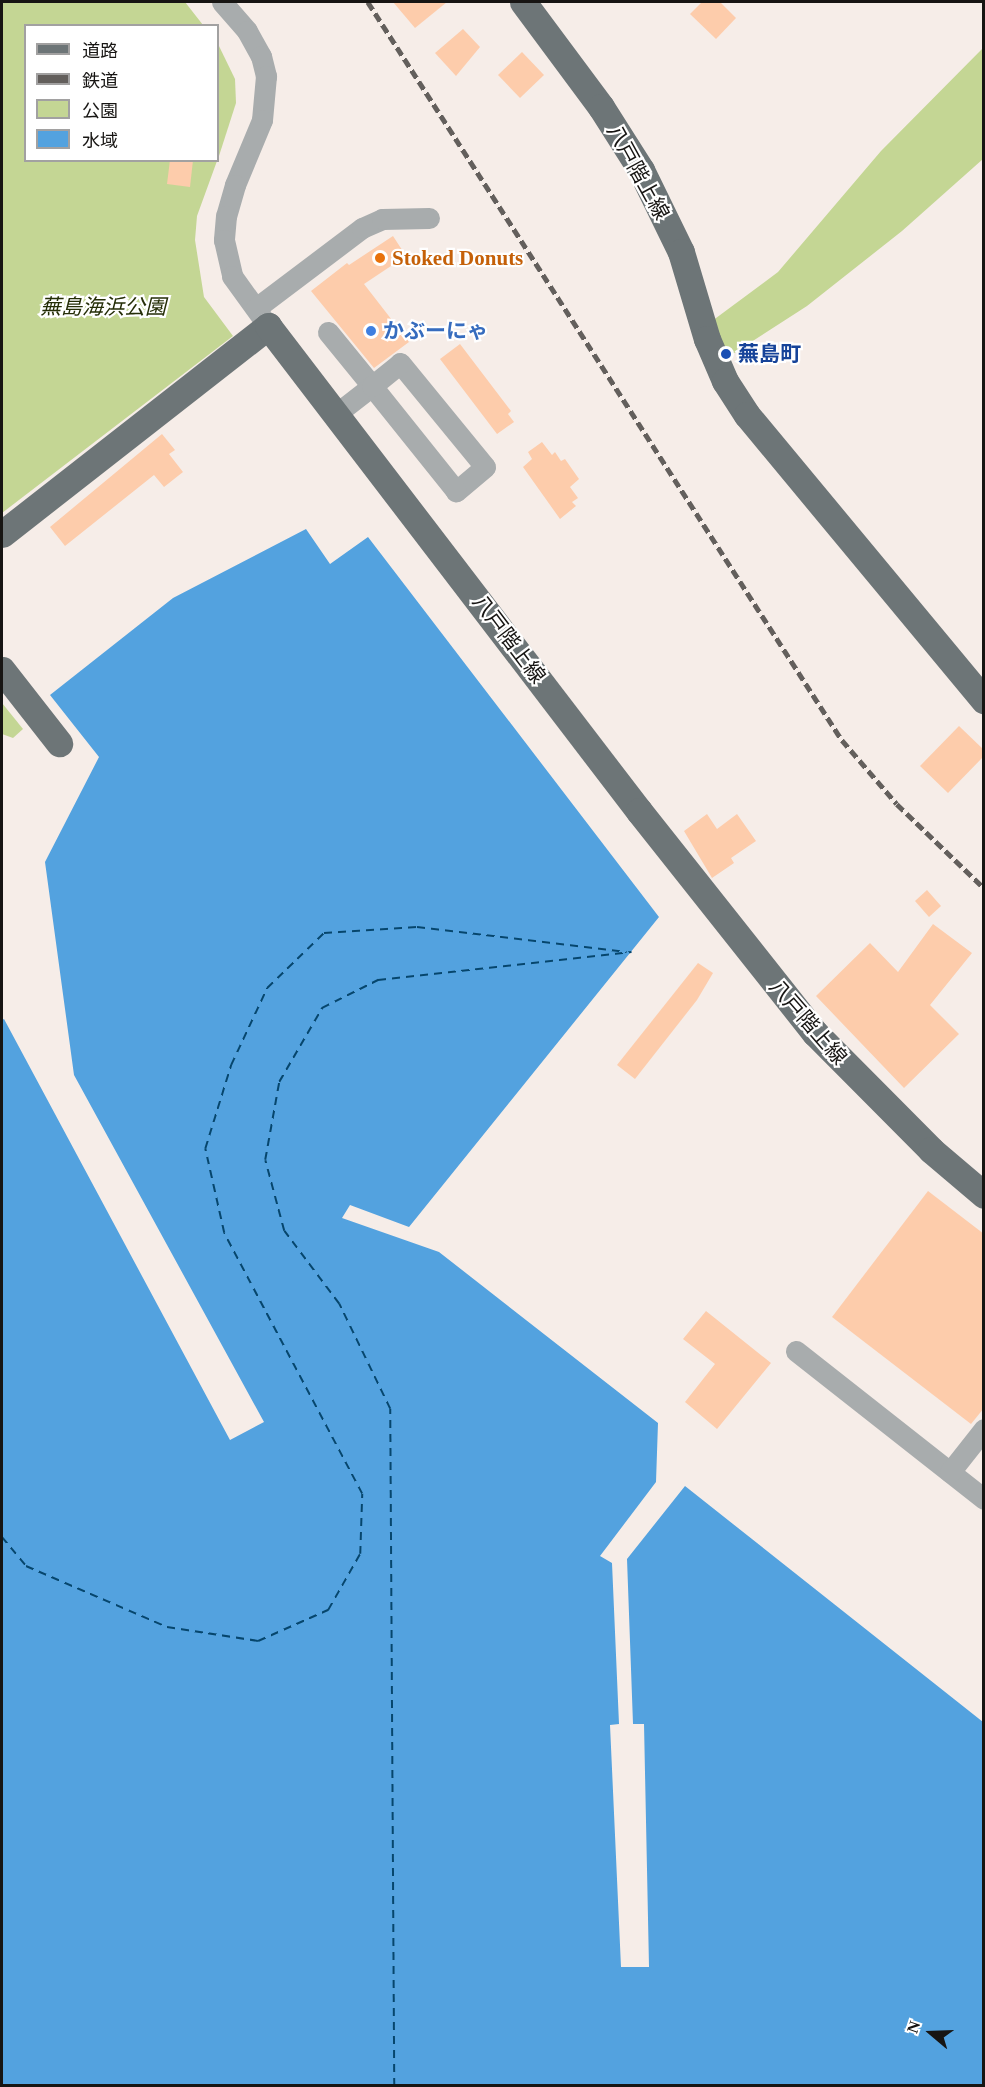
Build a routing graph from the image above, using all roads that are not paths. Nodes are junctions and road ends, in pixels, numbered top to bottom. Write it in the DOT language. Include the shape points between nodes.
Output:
graph roads {
  1 [pos="222,2"];
  2 [pos="523,2"];
  3 [pos="429,218"];
  4 [pos="262,317"];
  5 [pos="328,332"];
  6 [pos="372,386"];
  7 [pos="336,414"];
  8 [pos="2,534"];
  9 [pos="2,670"];
  10 [pos="984,700"];
  11 [pos="59,743"];
  12 [pos="984,1195"];
  13 [pos="796,1351"];
  14 [pos="984,1429"];
  15 [pos="950,1472"];
  16 [pos="984,1499"];
  1 -- 4 [label="street" via="247,31 261,56 266,76 261,120 234,185 225,216 224,240 232,276"];
  2 -- 10 [label="main road, 八戸階上線" via="602,107 641,170 681,252 722,373 747,415"];
  3 -- 4 [label="street" via="382,219 362,228"];
  4 -- 7 [label="main road, 八戸階上線"];
  4 -- 8 [label="main road"];
  5 -- 6 [label="street"];
  6 -- 6 [label="street" via="400,363 485,467 456,491"];
  6 -- 7 [label="street"];
  7 -- 12 [label="main road, 八戸階上線" via="639,811 815,1033 931,1150"];
  9 -- 11 [label="main road"];
  13 -- 15 [label="street"];
  14 -- 15 [label="street"];
  15 -- 16 [label="street"];
}
